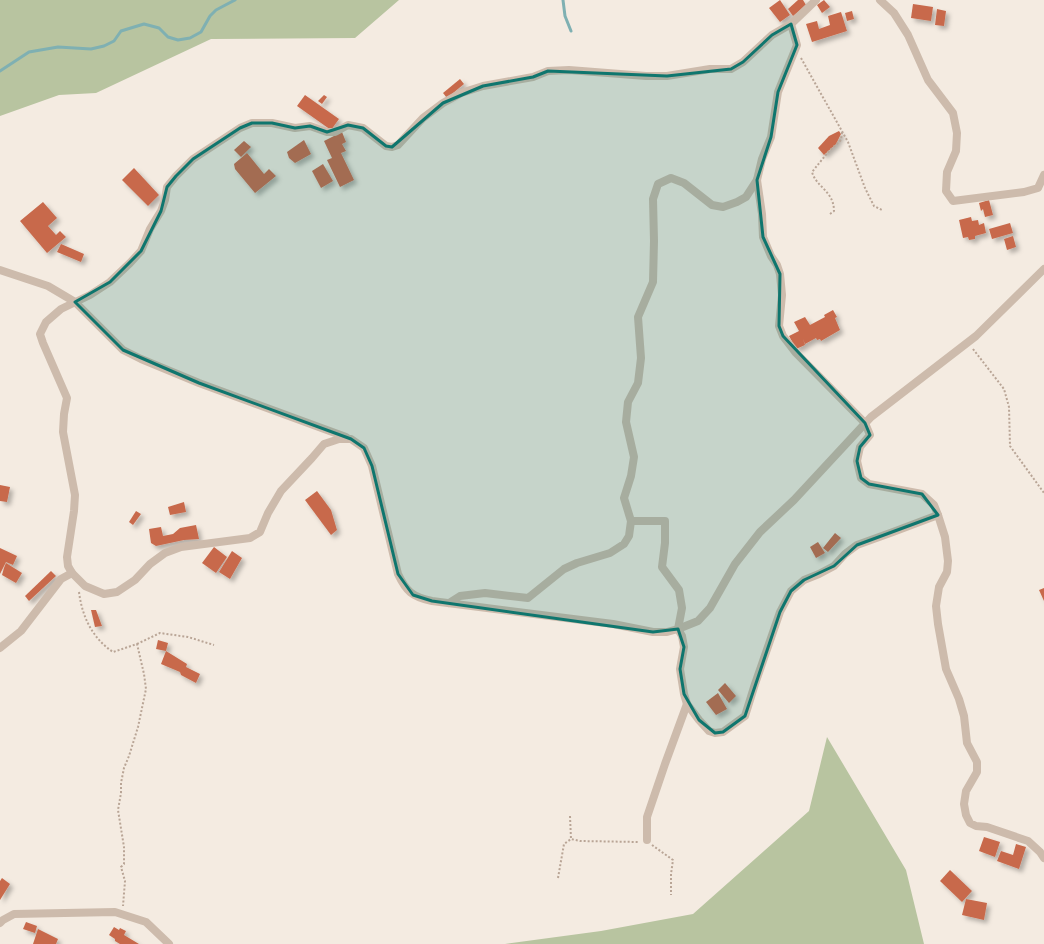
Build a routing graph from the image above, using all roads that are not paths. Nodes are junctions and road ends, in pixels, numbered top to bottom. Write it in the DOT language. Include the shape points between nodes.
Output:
graph roads {
  1 [pos="816,0"];
  2 [pos="880,0"];
  3 [pos="791,24"];
  4 [pos="1044,175"];
  5 [pos="757,180"];
  6 [pos="1044,269"];
  7 [pos="0,270"];
  8 [pos="76,302"];
  9 [pos="865,423"];
  10 [pos="351,439"];
  11 [pos="938,515"];
  12 [pos="631,521"];
  13 [pos="75,575"];
  14 [pos="449,603"];
  15 [pos="678,629"];
  16 [pos="0,648"];
  17 [pos="687,704"];
  18 [pos="647,840"];
  19 [pos="1044,858"];
  20 [pos="0,923"];
  21 [pos="169,944"];
  1 -- 3 [label="street"];
  2 -- 4 [label="street" via="894,13 908,35 928,80 953,113 957,133 956,151 947,172 946,191 953,200 1024,192 1038,188"];
  3 -- 5 [label="street" via="797,45 778,92 771,137"];
  3 -- 8 [label="street" via="772,35 743,62 730,69 710,69 668,76 548,71 533,77 483,86 461,93 443,103 392,148 363,128 348,125 335,132 327,132 310,126 295,128 272,123 252,123 193,159 176,176 167,187 161,211 141,251 110,282"];
  5 -- 9 [label="street" via="763,237 780,274 782,295 779,326 783,336 796,353"];
  5 -- 12 [label="street" via="746,197 723,207 712,205 684,183 671,178 658,184 653,200 653,282 638,317 641,358 638,383 628,402 626,422 634,457 624,498"];
  6 -- 9 [label="street" via="976,336"];
  7 -- 8 [label="street" via="48,286"];
  8 -- 10 [label="street" via="123,350 135,356 199,383"];
  8 -- 13 [label="street" via="46,322 40,334 67,398 63,432 75,495 67,557 68,566"];
  9 -- 11 [label="street" via="870,435 860,447 857,461 861,478 869,484 922,494 934,505"];
  9 -- 15 [label="street" via="794,500 760,532 735,564 710,608 698,621"];
  10 -- 13 [label="street" via="338,439 324,444 281,491 260,532 250,538 181,547 165,553 135,580 117,592 104,594 85,586"];
  10 -- 14 [label="street" via="364,448 372,466 394,559 404,586 413,595 422,599"];
  11 -- 17 [label="street" via="857,545 834,566 804,580 791,591 780,612 745,716 723,732 715,733 699,720"];
  11 -- 19 [label="street" via="948,561 947,572 939,587 936,606 938,624 946,669 960,699 967,743 977,762 977,772 966,791 966,815 970,823 976,826 987,827 1028,841"];
  12 -- 14 [label="street" via="629,536 624,544 610,553 564,569 528,598 485,593 460,596"];
  12 -- 15 [label="street" via="665,521 662,567 679,590 682,608"];
  13 -- 16 [label="street" via="61,579 21,631"];
  14 -- 15 [label="street" via="613,624 653,632"];
  15 -- 17 [label="street" via="684,647 680,669"];
  17 -- 18 [label="street" via="647,817"];
  20 -- 21 [label="street" via="14,914 115,912 146,922"];
}
